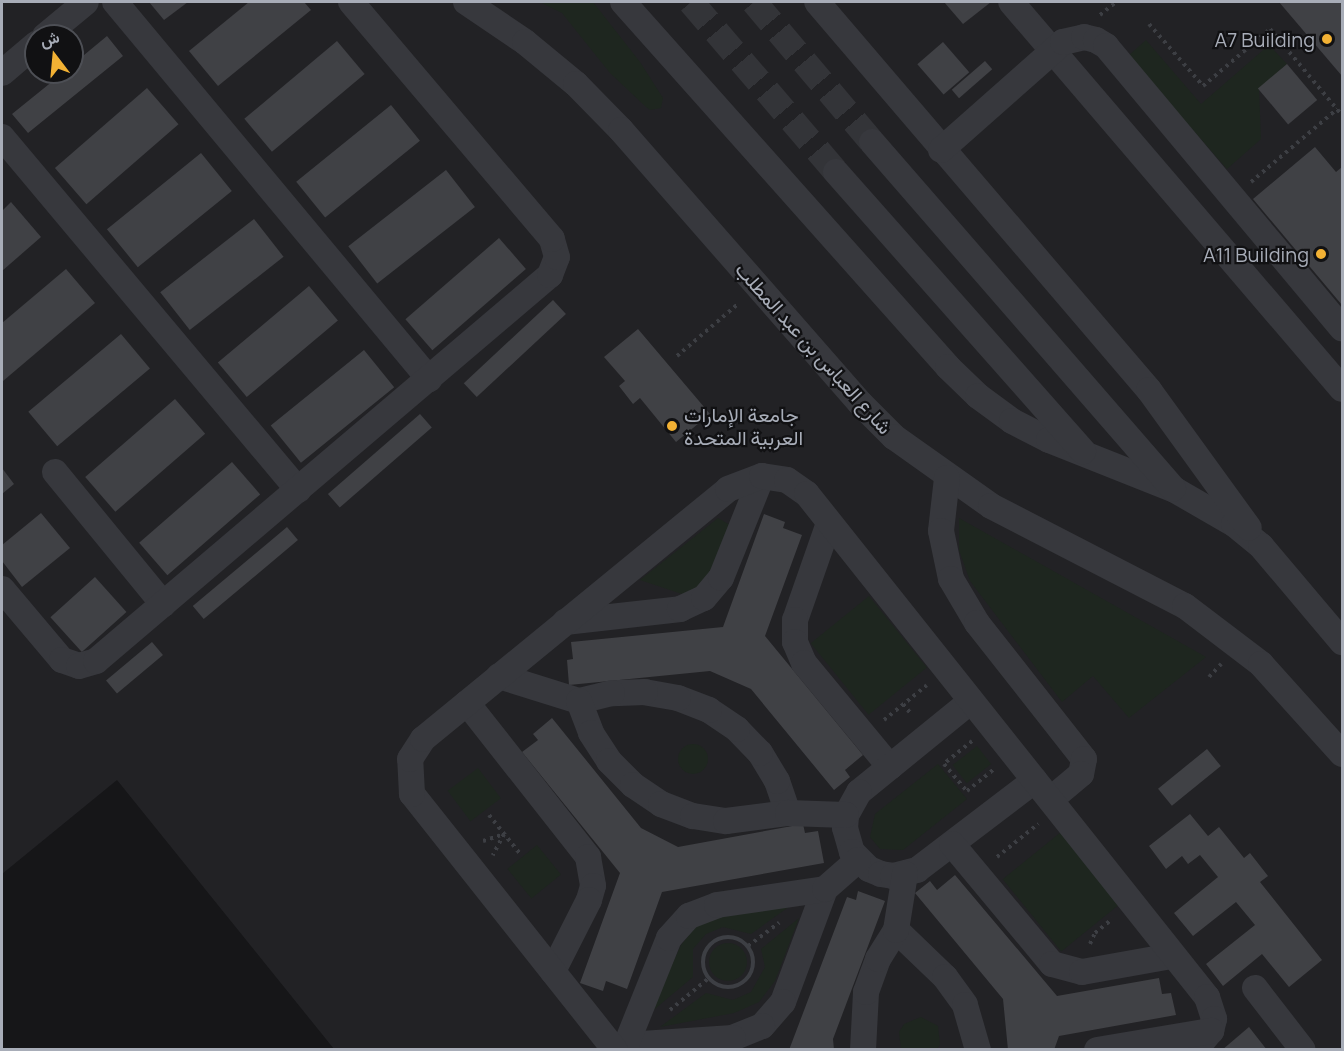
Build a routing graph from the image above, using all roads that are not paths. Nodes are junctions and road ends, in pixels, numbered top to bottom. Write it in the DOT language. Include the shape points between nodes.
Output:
graph roads {
  1 [pos="86,2"];
  2 [pos="115,2"];
  3 [pos="351,2"];
  4 [pos="466,2"];
  5 [pos="623,2"];
  6 [pos="817,2"];
  7 [pos="1011,2"];
  8 [pos="59,24"];
  9 [pos="1054,51"];
  10 [pos="24,54"];
  11 [pos="2,73"];
  12 [pos="2,137"];
  13 [pos="872,142"];
  14 [pos="941,150"];
  15 [pos="836,172"];
  16 [pos="1342,328"];
  17 [pos="429,379"];
  18 [pos="1342,389"];
  19 [pos="1088,456"];
  20 [pos="55,472"];
  21 [pos="762,476"];
  22 [pos="947,478"];
  23 [pos="298,490"];
  24 [pos="1175,490"];
  25 [pos="830,523"];
  26 [pos="1261,546"];
  27 [pos="2,590"];
  28 [pos="163,604"];
  29 [pos="565,622"];
  30 [pos="1342,642"];
  31 [pos="499,676"];
  32 [pos="972,701"];
  33 [pos="579,702"];
  34 [pos="467,703"];
  35 [pos="1342,753"];
  36 [pos="890,767"];
  37 [pos="1047,796"];
  38 [pos="788,813"];
  39 [pos="846,815"];
  40 [pos="952,844"];
  41 [pos="858,860"];
  42 [pos="905,874"];
  43 [pos="825,889"];
  44 [pos="896,930"];
  45 [pos="1172,956"];
  46 [pos="553,971"];
  47 [pos="1255,988"];
  48 [pos="1212,1031"];
  49 [pos="621,1048"];
  50 [pos="864,1050"];
  51 [pos="978,1050"];
  52 [pos="1097,1050"];
  53 [pos="1195,1050"];
  54 [pos="1303,1050"];
  1 -- 8 [label="lane"];
  2 -- 17 [label="lane"];
  3 -- 17 [label="lane" via="556,248 550,275"];
  4 -- 22 [label="lane, شارع العباس بن عبد المطلب" via="525,42 576,84 621,130 860,403"];
  5 -- 19 [label="lane" via="948,367 1012,421"];
  6 -- 14 [label="lane"];
  7 -- 9 [label="lane"];
  9 -- 14 [label="lane"];
  9 -- 16 [label="lane" via="1073,38 1096,40 1106,46"];
  9 -- 18 [label="lane"];
  10 -- 11 [label="lane"];
  12 -- 23 [label="lane"];
  13 -- 24 [label="lane"];
  14 -- 26 [label="lane" via="1149,390"];
  15 -- 19 [label="lane"];
  17 -- 23 [label="lane"];
  19 -- 24 [label="lane"];
  20 -- 28 [label="lane"];
  21 -- 25 [label="lane" via="798,486"];
  21 -- 29 [label="lane" via="728,489"];
  21 -- 29 [label="lane" via="721,578 704,598 680,609"];
  22 -- 35 [label="lane, شارع العباس بن عبد المطلب" via="991,506 1185,606 1261,664"];
  22 -- 37 [label="lane" via="941,531 951,579 977,623 1084,759 1081,774"];
  23 -- 28 [label="lane"];
  24 -- 26 [label="lane" via="1234,524"];
  25 -- 32 [label="lane"];
  25 -- 36 [label="lane" via="798,609 795,642 804,663"];
  26 -- 30 [label="lane"];
  27 -- 28 [label="lane" via="62,660 79,666 96,661"];
  29 -- 31 [label="lane"];
  31 -- 33 [label="lane"];
  31 -- 34 [label="lane"];
  32 -- 36 [label="lane"];
  32 -- 37 [label="lane"];
  33 -- 38 [label="lane" via="591,733 609,761 633,785 662,804 693,816 726,822"];
  33 -- 38 [label="lane" via="612,693 645,692 678,698 709,710 737,729 760,753 777,782"];
  34 -- 46 [label="lane" via="588,857 593,886 589,900"];
  34 -- 46 [label="lane" via="415,748 408,770 412,794"];
  36 -- 39 [label="lane" via="859,792"];
  37 -- 40 [label="lane"];
  37 -- 45 [label="lane"];
  38 -- 39 [label="lane"];
  39 -- 41 [label="lane" via="846,840"];
  40 -- 42 [label="lane"];
  40 -- 45 [label="lane" via="1052,964 1066,970 1098,970"];
  41 -- 42 [label="lane" via="881,874"];
  41 -- 43 [label="lane"];
  42 -- 44 [label="lane"];
  43 -- 49 [label="lane" via="717,905 689,916 669,938"];
  43 -- 49 [label="lane" via="783,1002 762,1026 733,1038"];
  44 -- 50 [label="lane" via="878,959 866,992"];
  44 -- 51 [label="lane" via="945,977 965,1005"];
  45 -- 48 [label="lane" via="1212,1007"];
  46 -- 49 [label="lane"];
  47 -- 54 [label="lane"];
  48 -- 52 [label="lane"];
  48 -- 53 [label="lane"];
}
